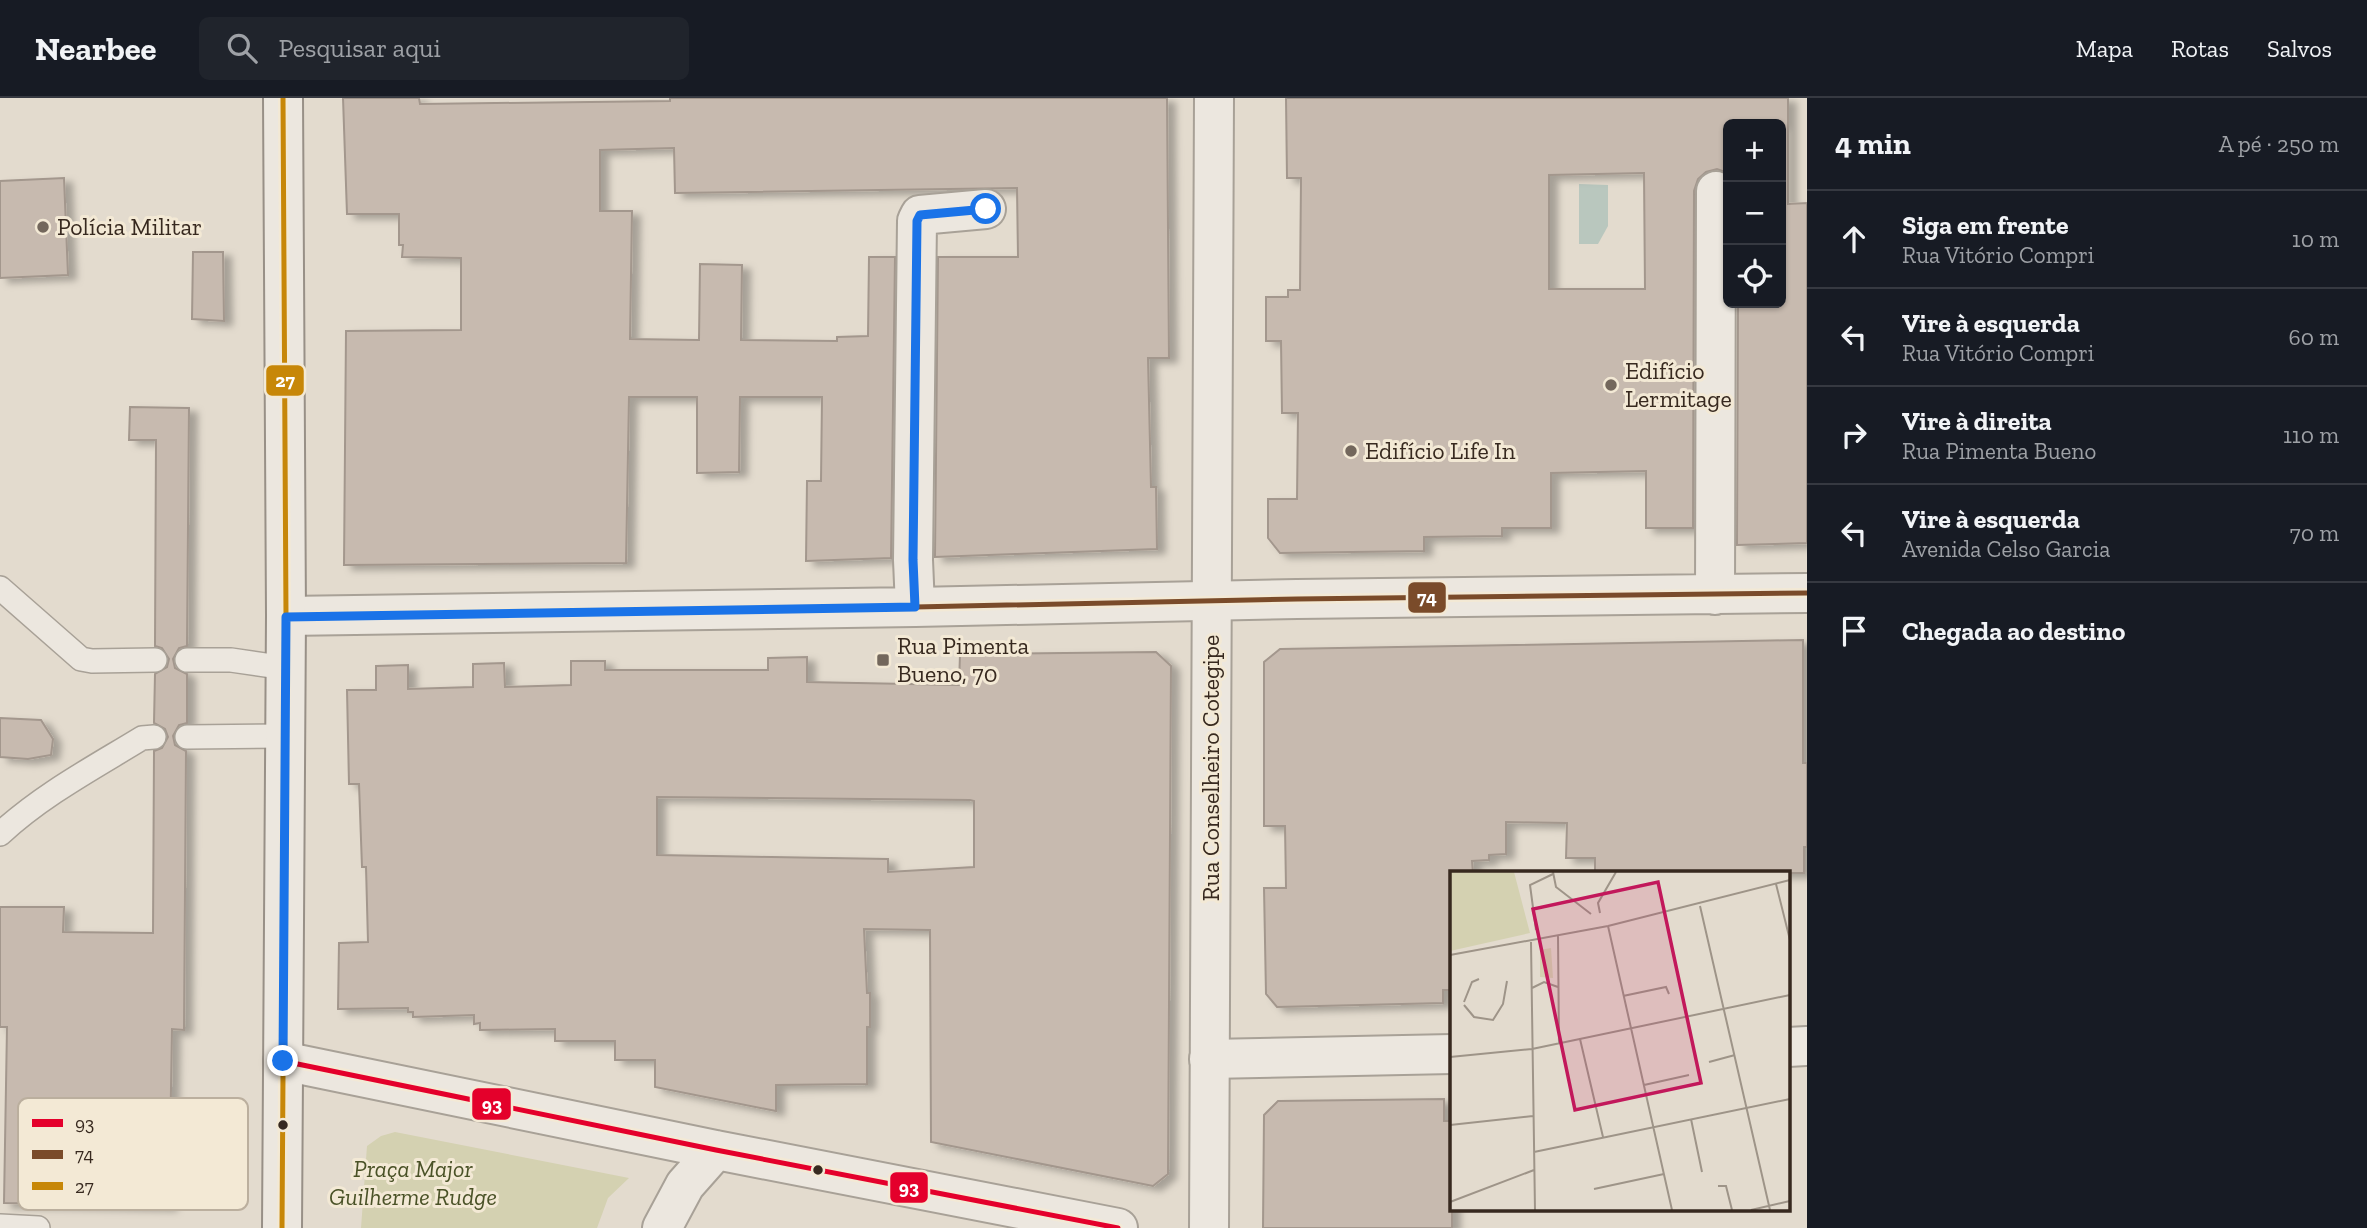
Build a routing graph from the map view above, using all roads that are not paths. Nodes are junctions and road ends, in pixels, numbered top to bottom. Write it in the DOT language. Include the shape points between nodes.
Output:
graph roads {
  1 [pos="283,98"];
  2 [pos="1214,98"];
  3 [pos="1716,191"];
  4 [pos="986,209"];
  5 [pos="0,588"];
  6 [pos="1807,593"];
  7 [pos="1715,595"];
  8 [pos="1212,600"];
  9 [pos="915,607"];
  10 [pos="286,617"];
  11 [pos="155,660"];
  12 [pos="187,660"];
  13 [pos="286,668"];
  14 [pos="154,737"];
  15 [pos="187,737"];
  16 [pos="285,737"];
  17 [pos="0,834"];
  18 [pos="1450,1054"];
  19 [pos="1209,1059"];
  20 [pos="283,1061"];
  21 [pos="716,1150"];
  22 [pos="0,1226"];
  23 [pos="38,1228"];
  24 [pos="282,1228"];
  25 [pos="662,1228"];
  26 [pos="1118,1228"];
  27 [pos="1209,1228"];
  1 -- 10 [label="street"];
  2 -- 8 [label="street, Rua Conselheiro Cotegipe"];
  3 -- 7 [label="street"];
  4 -- 9 [label="street" via="920,215 917,221"];
  5 -- 11 [label="lane" via="81,659"];
  6 -- 7 [label="street"];
  7 -- 8 [label="street"];
  8 -- 9 [label="street"];
  8 -- 19 [label="street, Rua Conselheiro Cotegipe"];
  9 -- 10 [label="street"];
  10 -- 13 [label="street"];
  12 -- 13 [label="lane" via="231,660"];
  13 -- 16 [label="street"];
  14 -- 17 [label="lane" via="142,738 63,786"];
  15 -- 16 [label="lane"];
  16 -- 20 [label="street"];
  18 -- 19 [label="street"];
  19 -- 27 [label="street, Rua Conselheiro Cotegipe"];
  20 -- 21 [label="street"];
  20 -- 24 [label="street"];
  21 -- 25 [label="street" via="685,1185"];
  21 -- 26 [label="street"];
  22 -- 23 [label="lane"];
}
